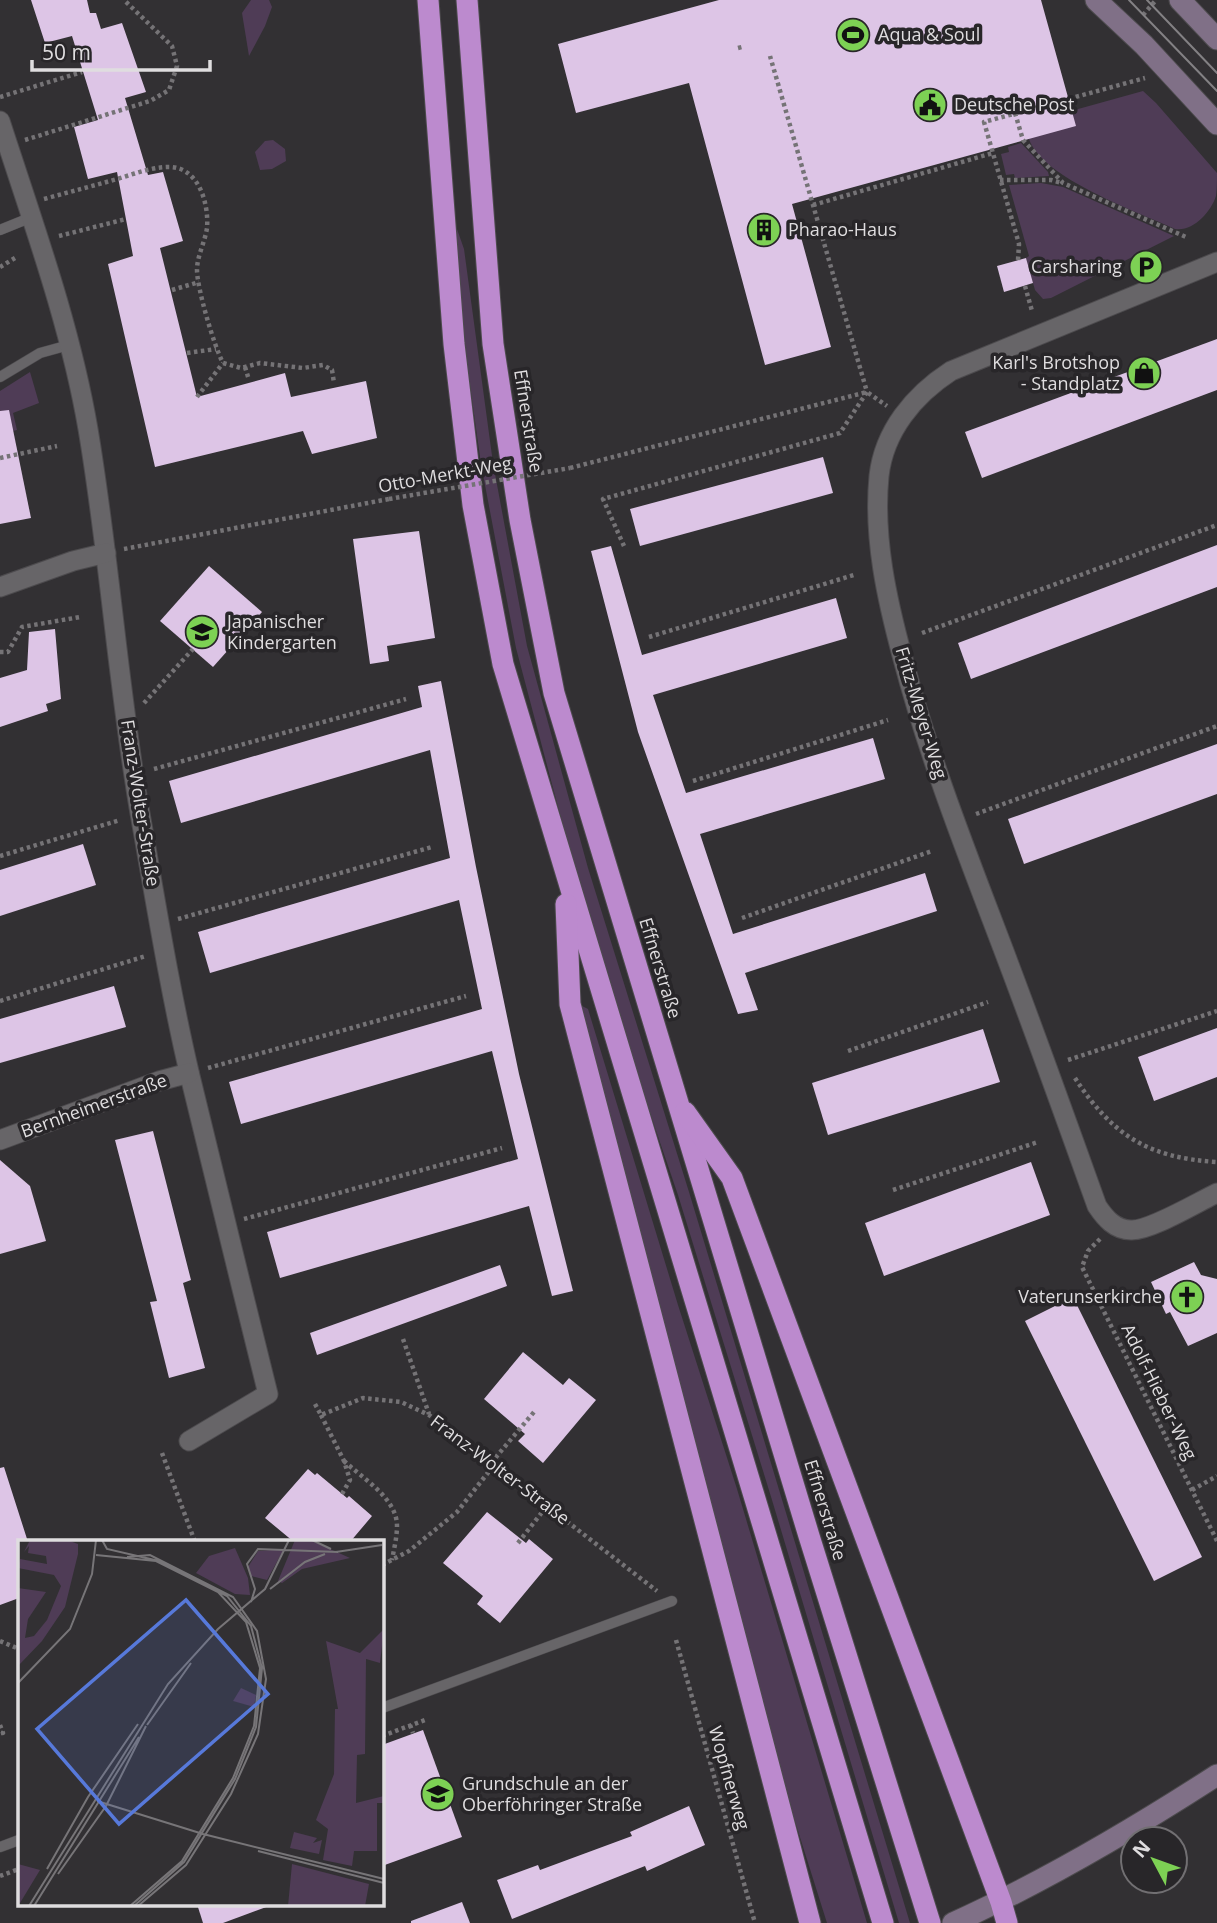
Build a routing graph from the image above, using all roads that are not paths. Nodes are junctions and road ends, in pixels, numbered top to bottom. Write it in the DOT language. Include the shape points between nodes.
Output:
graph roads {
  1 [pos="428,0"];
  2 [pos="467,0"];
  3 [pos="1096,0"];
  4 [pos="1180,0"];
  5 [pos="1217,39"];
  6 [pos="0,121"];
  7 [pos="1217,124"];
  8 [pos="31,210"];
  9 [pos="0,230"];
  10 [pos="1217,262"];
  11 [pos="69,345"];
  12 [pos="0,377"];
  13 [pos="106,553"];
  14 [pos="0,587"];
  15 [pos="564,874"];
  16 [pos="189,1073"];
  17 [pos="676,1099"];
  18 [pos="0,1140"];
  19 [pos="1217,1193"];
  20 [pos="189,1441"];
  21 [pos="672,1601"];
  22 [pos="383,1708"];
  23 [pos="1217,1775"];
  24 [pos="18,1840"];
  25 [pos="0,1847"];
  26 [pos="992,1906"];
  27 [pos="810,1923"];
  28 [pos="883,1923"];
  29 [pos="930,1923"];
  30 [pos="953,1923"];
  31 [pos="1007,1923"];
  1 -- 15 [label="highway" via="454,344 473,505 503,664"];
  2 -- 17 [label="highway, Effnerstraße" via="493,344 520,520 554,693"];
  3 -- 7 [label="main road"];
  4 -- 5 [label="main road"];
  6 -- 8 [label="street, Franz-Wolter-Straße"];
  8 -- 9 [label="lane"];
  8 -- 11 [label="street, Franz-Wolter-Straße"];
  10 -- 19 [label="street, Fritz-Meyer-Weg" via="951,371 918,396 892,433 879,474 878,509 893,622 915,702 1097,1206 1114,1225 1131,1230 1148,1227"];
  11 -- 12 [label="lane" via="40,353"];
  11 -- 13 [label="street, Franz-Wolter-Straße" via="88,427"];
  13 -- 14 [label="street"];
  13 -- 16 [label="street, Franz-Wolter-Straße" via="140,816"];
  15 -- 27 [label="highway" via="570,1004"];
  15 -- 28 [label="highway"];
  16 -- 18 [label="street, Bernheimerstraße"];
  16 -- 20 [label="street, Franz-Wolter-Straße" via="268,1394"];
  17 -- 26 [label="highway" via="732,1178"];
  17 -- 29 [label="highway, Effnerstraße"];
  21 -- 22 [label="lane"];
  23 -- 26 [label="main road" via="1133,1829"];
  24 -- 25 [label="lane"];
  26 -- 30 [label="main road"];
  26 -- 31 [label="highway"];
}
